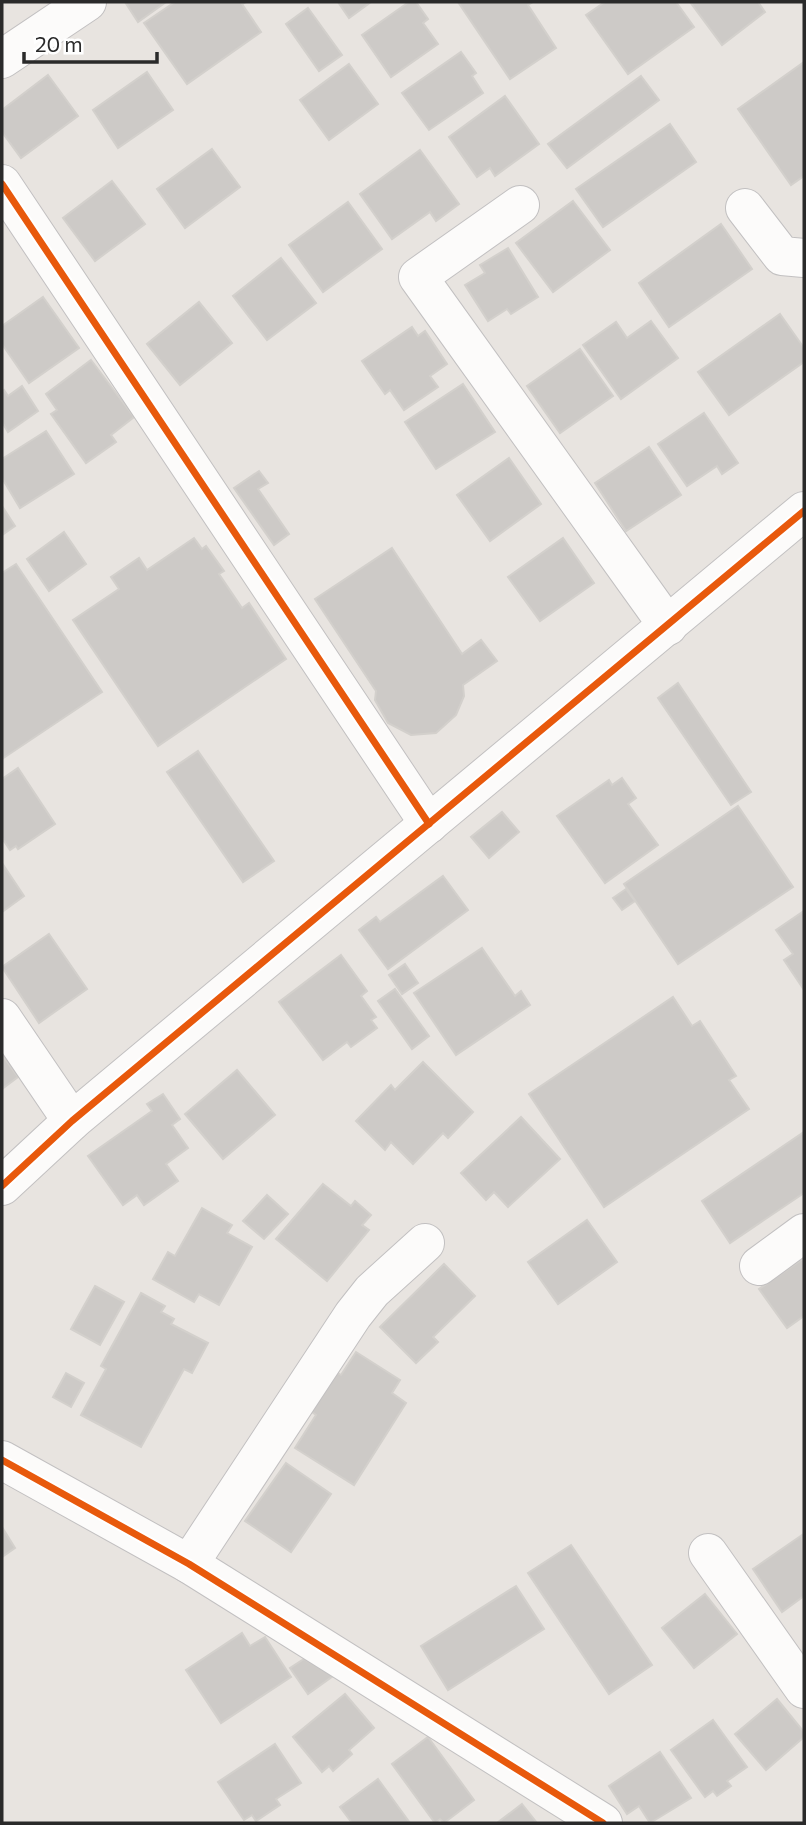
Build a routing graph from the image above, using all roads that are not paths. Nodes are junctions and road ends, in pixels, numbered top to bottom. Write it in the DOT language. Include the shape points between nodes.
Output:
graph roads {
  1 [pos="87,2"];
  2 [pos="2,58"];
  3 [pos="2,184"];
  4 [pos="520,205"];
  5 [pos="745,208"];
  6 [pos="804,258"];
  7 [pos="804,511"];
  8 [pos="668,626"];
  9 [pos="429,824"];
  10 [pos="2,1018"];
  11 [pos="72,1121"];
  12 [pos="2,1186"];
  13 [pos="804,1234"];
  14 [pos="425,1243"];
  15 [pos="759,1266"];
  16 [pos="2,1460"];
  17 [pos="708,1553"];
  18 [pos="189,1564"];
  19 [pos="804,1689"];
  20 [pos="603,1823"];
  1 -- 2 [label="street"];
  3 -- 9 [label="street"];
  4 -- 8 [label="street" via="418,277"];
  5 -- 6 [label="street" via="782,256"];
  7 -- 8 [label="street"];
  8 -- 9 [label="street"];
  9 -- 11 [label="street"];
  10 -- 11 [label="street"];
  11 -- 12 [label="street"];
  13 -- 15 [label="street"];
  14 -- 18 [label="street" via="372,1291 353,1315"];
  16 -- 18 [label="street"];
  17 -- 19 [label="street"];
  18 -- 20 [label="street"];
}
